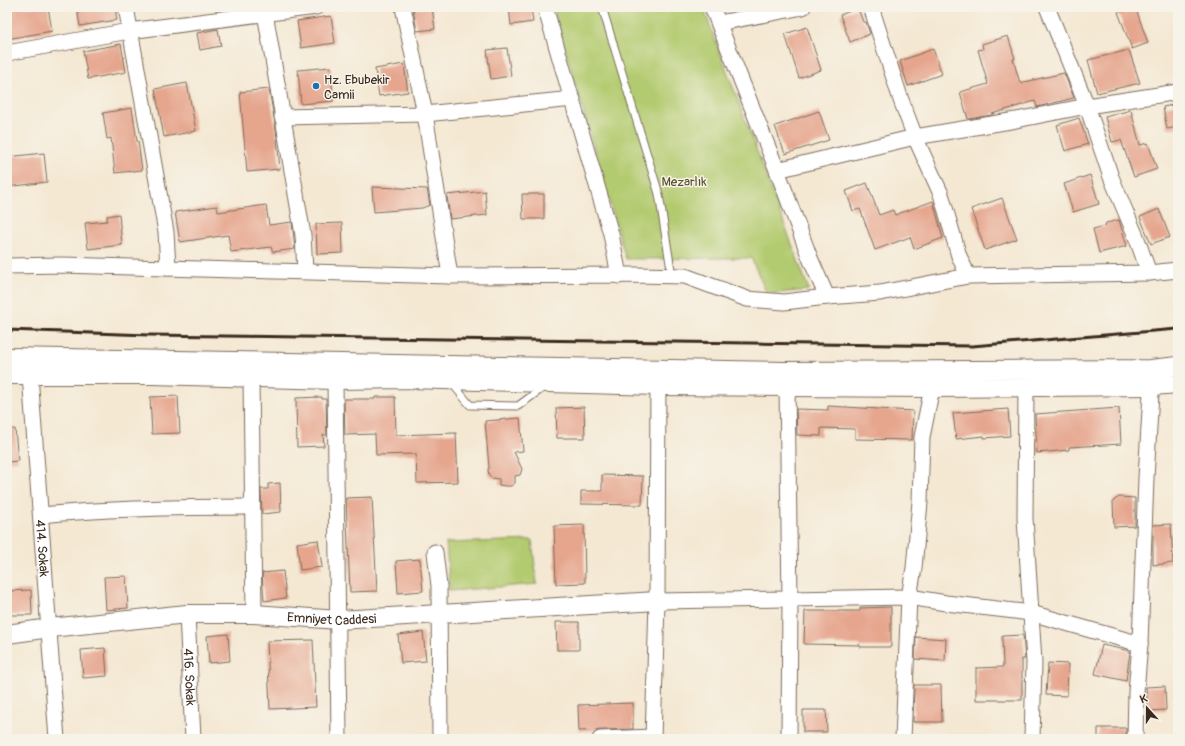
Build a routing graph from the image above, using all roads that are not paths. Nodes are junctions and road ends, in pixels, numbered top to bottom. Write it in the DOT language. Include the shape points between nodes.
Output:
graph roads {
  1 [pos="126,7"];
  2 [pos="316,7"];
  3 [pos="403,7"];
  4 [pos="545,7"];
  5 [pos="602,7"];
  6 [pos="712,7"];
  7 [pos="803,7"];
  8 [pos="871,7"];
  9 [pos="1047,7"];
  10 [pos="264,10"];
  11 [pos="719,23"];
  12 [pos="129,31"];
  13 [pos="7,53"];
  14 [pos="1178,92"];
  15 [pos="572,99"];
  16 [pos="1086,106"];
  17 [pos="425,114"];
  18 [pos="282,117"];
  19 [pos="915,137"];
  20 [pos="777,170"];
  21 [pos="7,266"];
  22 [pos="168,268"];
  23 [pos="1178,270"];
  24 [pos="305,271"];
  25 [pos="1149,273"];
  26 [pos="450,276"];
  27 [pos="620,276"];
  28 [pos="672,276"];
  29 [pos="968,276"];
  30 [pos="827,297"];
  31 [pos="7,357"];
  32 [pos="32,366"];
  33 [pos="1178,366"];
  34 [pos="659,368"];
  35 [pos="7,375"];
  36 [pos="1152,377"];
  37 [pos="251,378"];
  38 [pos="785,379"];
  39 [pos="335,380"];
  40 [pos="450,381"];
  41 [pos="549,384"];
  42 [pos="1178,384"];
  43 [pos="658,386"];
  44 [pos="1026,387"];
  45 [pos="932,388"];
  46 [pos="252,507"];
  47 [pos="41,515"];
  48 [pos="435,552"];
  49 [pos="909,597"];
  50 [pos="790,599"];
  51 [pos="657,601"];
  52 [pos="1031,613"];
  53 [pos="187,614"];
  54 [pos="254,614"];
  55 [pos="439,615"];
  56 [pos="339,620"];
  57 [pos="50,628"];
  58 [pos="7,634"];
  59 [pos="1140,644"];
  60 [pos="654,738"];
  61 [pos="57,739"];
  62 [pos="193,739"];
  63 [pos="339,739"];
  64 [pos="440,739"];
  65 [pos="600,739"];
  66 [pos="789,739"];
  67 [pos="903,739"];
  68 [pos="1032,739"];
  69 [pos="1135,739"];
  1 -- 12 [label="street"];
  2 -- 10 [label="street"];
  3 -- 17 [label="street"];
  4 -- 15 [label="street"];
  5 -- 28 [label="lane" via="659,194"];
  6 -- 11 [label="street"];
  7 -- 11 [label="street"];
  8 -- 19 [label="street"];
  9 -- 16 [label="street"];
  10 -- 12 [label="street"];
  10 -- 18 [label="street"];
  11 -- 20 [label="street"];
  12 -- 13 [label="street"];
  12 -- 22 [label="street" via="166,232"];
  14 -- 16 [label="street"];
  15 -- 17 [label="street"];
  15 -- 27 [label="street" via="611,234"];
  16 -- 19 [label="street"];
  16 -- 25 [label="street"];
  17 -- 18 [label="street"];
  17 -- 26 [label="street"];
  18 -- 24 [label="street" via="302,235"];
  19 -- 20 [label="street"];
  19 -- 29 [label="street" via="941,194"];
  20 -- 30 [label="street"];
  21 -- 22 [label="street"];
  22 -- 24 [label="street"];
  23 -- 25 [label="street"];
  24 -- 26 [label="street"];
  25 -- 29 [label="street"];
  26 -- 27 [label="street"];
  27 -- 28 [label="street"];
  28 -- 30 [label="street" via="685,276 748,299 784,302"];
  29 -- 30 [label="street" via="880,293"];
  31 -- 32 [label="street"];
  32 -- 34 [label="street"];
  32 -- 35 [label="street"];
  32 -- 37 [label="street" via="152,376"];
  32 -- 47 [label="street, 414. Sokak"];
  33 -- 36 [label="street"];
  34 -- 38 [label="street"];
  34 -- 43 [label="street"];
  36 -- 38 [label="street"];
  36 -- 42 [label="street"];
  36 -- 44 [label="street"];
  36 -- 59 [label="street"];
  37 -- 39 [label="street"];
  37 -- 46 [label="street"];
  38 -- 43 [label="street"];
  38 -- 45 [label="street"];
  38 -- 50 [label="street"];
  39 -- 40 [label="street"];
  39 -- 56 [label="street"];
  40 -- 41 [label="street"];
  40 -- 41 [label="lane" via="470,405 518,406"];
  41 -- 43 [label="street"];
  43 -- 51 [label="street"];
  44 -- 45 [label="street"];
  44 -- 52 [label="street" via="1025,518"];
  45 -- 49 [label="street" via="922,437 920,502"];
  46 -- 47 [label="street" via="151,507"];
  46 -- 54 [label="street"];
  47 -- 57 [label="street, 414. Sokak"];
  48 -- 55 [label="street"];
  49 -- 50 [label="street"];
  49 -- 52 [label="street" via="946,604"];
  49 -- 67 [label="street"];
  50 -- 51 [label="street"];
  50 -- 66 [label="street"];
  51 -- 55 [label="street, Emniyet Caddesi"];
  51 -- 60 [label="street"];
  52 -- 59 [label="street"];
  52 -- 68 [label="street" via="1034,662"];
  53 -- 54 [label="street, Emniyet Caddesi"];
  53 -- 57 [label="street, Emniyet Caddesi"];
  53 -- 62 [label="street, 416. Sokak"];
  54 -- 56 [label="street, Emniyet Caddesi"];
  55 -- 56 [label="street, Emniyet Caddesi"];
  55 -- 64 [label="street"];
  56 -- 63 [label="street"];
  57 -- 58 [label="street, Emniyet Caddesi"];
  57 -- 61 [label="street, 414. Sokak"];
  59 -- 69 [label="street"];
  60 -- 65 [label="street"];
}
